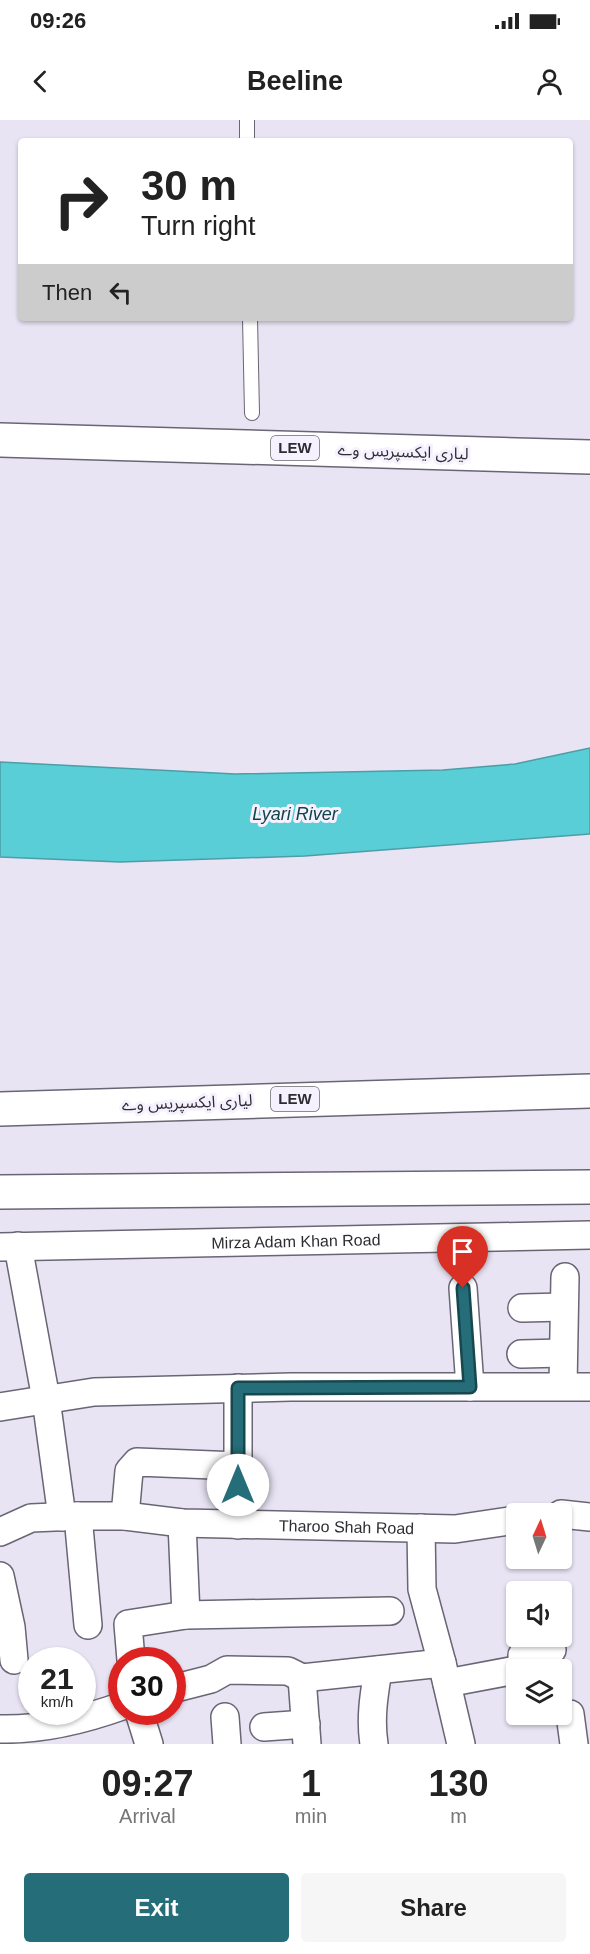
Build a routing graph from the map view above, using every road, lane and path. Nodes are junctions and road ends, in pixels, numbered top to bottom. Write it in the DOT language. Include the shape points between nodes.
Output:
graph roads {
  1 [pos="247,120"];
  2 [pos="247,138"];
  3 [pos="250,321"];
  4 [pos="252,413"];
  5 [pos="0,440"];
  6 [pos="590,457"];
  7 [pos="590,1090"];
  8 [pos="0,1109"];
  9 [pos="590,1187"];
  10 [pos="0,1192"];
  11 [pos="590,1235"];
  12 [pos="9,1246"];
  13 [pos="565,1276"];
  14 [pos="463,1288"];
  15 [pos="564,1307"];
  16 [pos="522,1308"];
  17 [pos="563,1353"];
  18 [pos="521,1354"];
  19 [pos="563,1386"];
  20 [pos="470,1387"];
  21 [pos="590,1387"];
  22 [pos="238,1388"];
  23 [pos="46,1399"];
  24 [pos="0,1407"];
  25 [pos="238,1466"];
  26 [pos="572,1515"];
  27 [pos="70,1516"];
  28 [pos="125,1516"];
  29 [pos="590,1517"];
  30 [pos="506,1521"];
  31 [pos="182,1523"];
  32 [pos="238,1525"];
  33 [pos="421,1528"];
  34 [pos="0,1532"];
  35 [pos="0,1576"];
  36 [pos="390,1611"];
  37 [pos="186,1615"];
  38 [pos="88,1625"];
  39 [pos="131,1647"];
  40 [pos="552,1650"];
  41 [pos="522,1659"];
  42 [pos="14,1660"];
  43 [pos="378,1670"];
  44 [pos="506,1670"];
  45 [pos="445,1673"];
  46 [pos="302,1678"];
  47 [pos="186,1685"];
  48 [pos="108,1711"];
  49 [pos="225,1717"];
  50 [pos="144,1725"];
  51 [pos="571,1725"];
  52 [pos="264,1727"];
  53 [pos="0,1729"];
  54 [pos="307,1734"];
  55 [pos="149,1744"];
  56 [pos="227,1744"];
  57 [pos="374,1744"];
  58 [pos="461,1744"];
  59 [pos="574,1744"];
  1 -- 2 [label="lane"];
  3 -- 4 [label="lane"];
  5 -- 6 [label="main road, لیاری ایکسپریس وے / LEW"];
  7 -- 8 [label="main road, لیاری ایکسپریس وے / LEW"];
  9 -- 10 [label="main road"];
  11 -- 12 [label="street, Mirza Adam Khan Road"];
  12 -- 23 [label="street"];
  13 -- 15 [label="street"];
  14 -- 20 [label="street"];
  15 -- 16 [label="street"];
  15 -- 17 [label="street"];
  17 -- 18 [label="street"];
  17 -- 19 [label="street"];
  19 -- 20 [label="street"];
  19 -- 21 [label="street"];
  20 -- 22 [label="street"];
  22 -- 23 [label="street" via="94,1392"];
  22 -- 25 [label="street"];
  23 -- 24 [label="street"];
  23 -- 27 [label="street"];
  25 -- 28 [label="street" via="137,1462 129,1471"];
  25 -- 32 [label="street"];
  26 -- 29 [label="street"];
  27 -- 28 [label="street, Tharoo Shah Road"];
  27 -- 34 [label="street, Tharoo Shah Road" via="31,1518"];
  27 -- 38 [label="street"];
  28 -- 31 [label="street, Tharoo Shah Road"];
  30 -- 33 [label="street, Tharoo Shah Road" via="455,1529"];
  31 -- 32 [label="street, Tharoo Shah Road"];
  31 -- 37 [label="street"];
  32 -- 33 [label="street, Tharoo Shah Road"];
  33 -- 45 [label="street" via="422,1589"];
  35 -- 42 [label="street"];
  36 -- 37 [label="street"];
  37 -- 39 [label="street" via="128,1623"];
  40 -- 41 [label="street" via="522,1655"];
  43 -- 45 [label="street"];
  43 -- 46 [label="street"];
  43 -- 57 [label="street" via="371,1726"];
  44 -- 45 [label="street"];
  45 -- 58 [label="street"];
  46 -- 47 [label="street" via="288,1671 227,1670"];
  46 -- 54 [label="street"];
  48 -- 53 [label="street" via="36,1729"];
  49 -- 56 [label="street"];
  50 -- 55 [label="street"];
  51 -- 59 [label="street"];
  52 -- 54 [label="street"];
}
